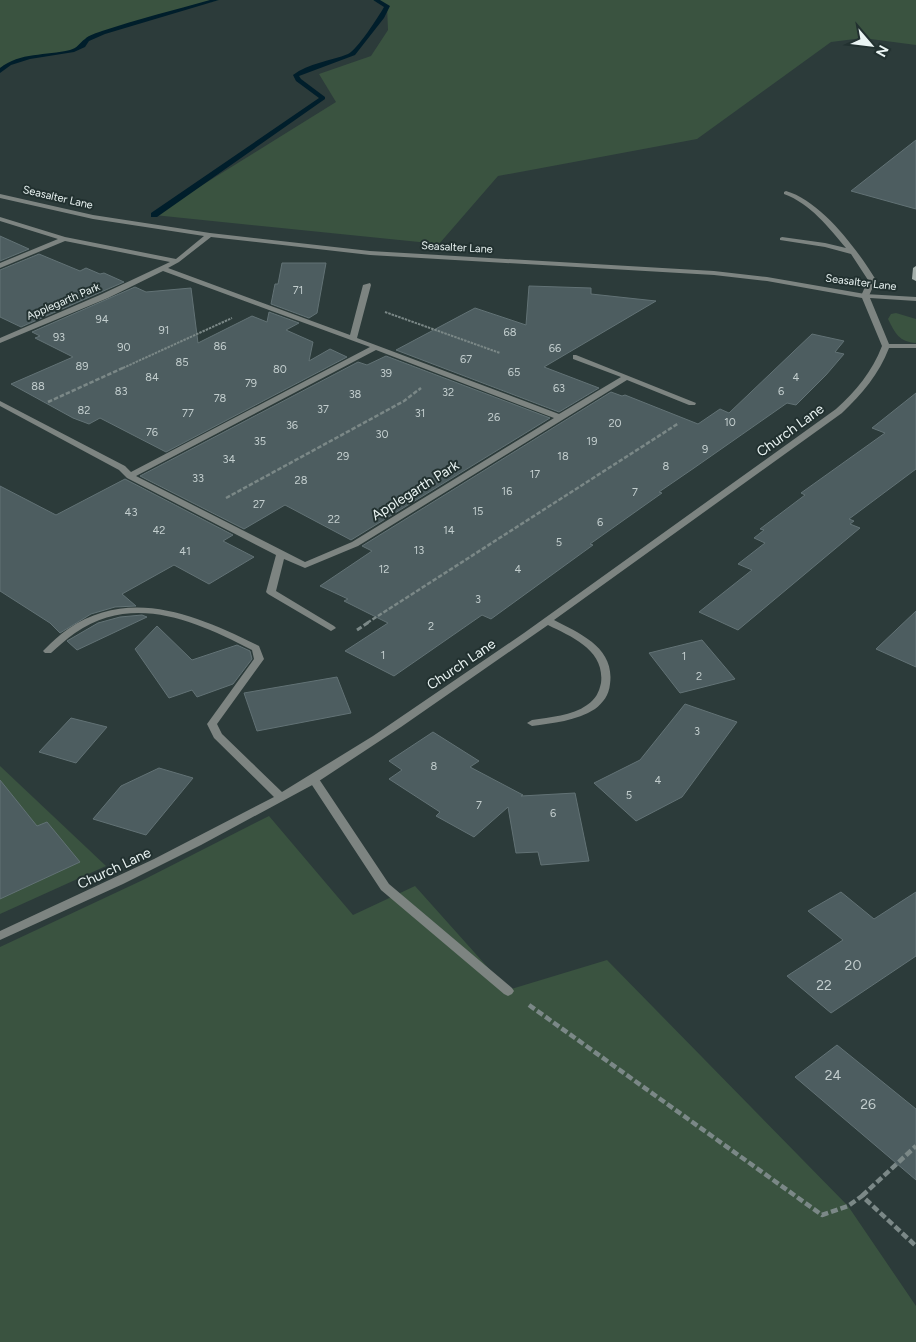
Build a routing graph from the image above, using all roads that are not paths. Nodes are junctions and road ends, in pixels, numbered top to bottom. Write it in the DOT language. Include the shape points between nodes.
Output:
graph roads {
  1 [pos="786,193"];
  2 [pos="0,196"];
  3 [pos="0,219"];
  4 [pos="210,235"];
  5 [pos="64,239"];
  6 [pos="782,239"];
  7 [pos="853,252"];
  8 [pos="177,261"];
  9 [pos="0,266"];
  10 [pos="162,268"];
  11 [pos="916,268"];
  12 [pos="916,279"];
  13 [pos="367,285"];
  14 [pos="865,296"];
  15 [pos="916,299"];
  16 [pos="353,338"];
  17 [pos="0,341"];
  18 [pos="886,346"];
  19 [pos="916,346"];
  20 [pos="376,347"];
  21 [pos="576,357"];
  22 [pos="627,377"];
  23 [pos="0,403"];
  24 [pos="692,403"];
  25 [pos="560,417"];
  26 [pos="130,476"];
  27 [pos="280,554"];
  28 [pos="548,621"];
  29 [pos="331,628"];
  30 [pos="48,651"];
  31 [pos="532,722"];
  32 [pos="313,779"];
  33 [pos="281,797"];
  34 [pos="0,936"];
  35 [pos="508,990"];
  1 -- 7 [label="street" via="809,204"];
  2 -- 4 [label="street, Seasalter Lane" via="93,217"];
  3 -- 5 [label="street"];
  4 -- 8 [label="street, Applegarth Park"];
  4 -- 14 [label="street, Seasalter Lane" via="370,253 714,273"];
  5 -- 8 [label="street"];
  5 -- 9 [label="street"];
  6 -- 7 [label="street"];
  7 -- 14 [label="street" via="872,280"];
  8 -- 10 [label="street, Applegarth Park"];
  10 -- 16 [label="street"];
  10 -- 17 [label="street, Applegarth Park"];
  11 -- 12 [label="street"];
  13 -- 16 [label="street"];
  14 -- 15 [label="street, Seasalter Lane"];
  14 -- 18 [label="street"];
  16 -- 20 [label="street"];
  18 -- 19 [label="street"];
  18 -- 28 [label="street, Church Lane" via="880,365 839,411"];
  20 -- 25 [label="street"];
  20 -- 26 [label="street"];
  21 -- 22 [label="street"];
  22 -- 24 [label="street"];
  22 -- 25 [label="street, Applegarth Park"];
  23 -- 26 [label="street, Applegarth Park" via="122,468"];
  25 -- 27 [label="street, Applegarth Park" via="355,544 305,565"];
  26 -- 27 [label="street, Applegarth Park"];
  27 -- 29 [label="street" via="271,592"];
  28 -- 31 [label="street" via="587,642 605,662 606,682 601,699 588,710"];
  28 -- 32 [label="street, Church Lane"];
  30 -- 33 [label="street" via="74,629 111,612 139,608 167,611 220,629 256,648 259,659 256,666 212,724 218,736"];
  32 -- 33 [label="street, Church Lane"];
  32 -- 35 [label="street" via="385,887"];
  33 -- 34 [label="street, Church Lane" via="159,862"];
}
